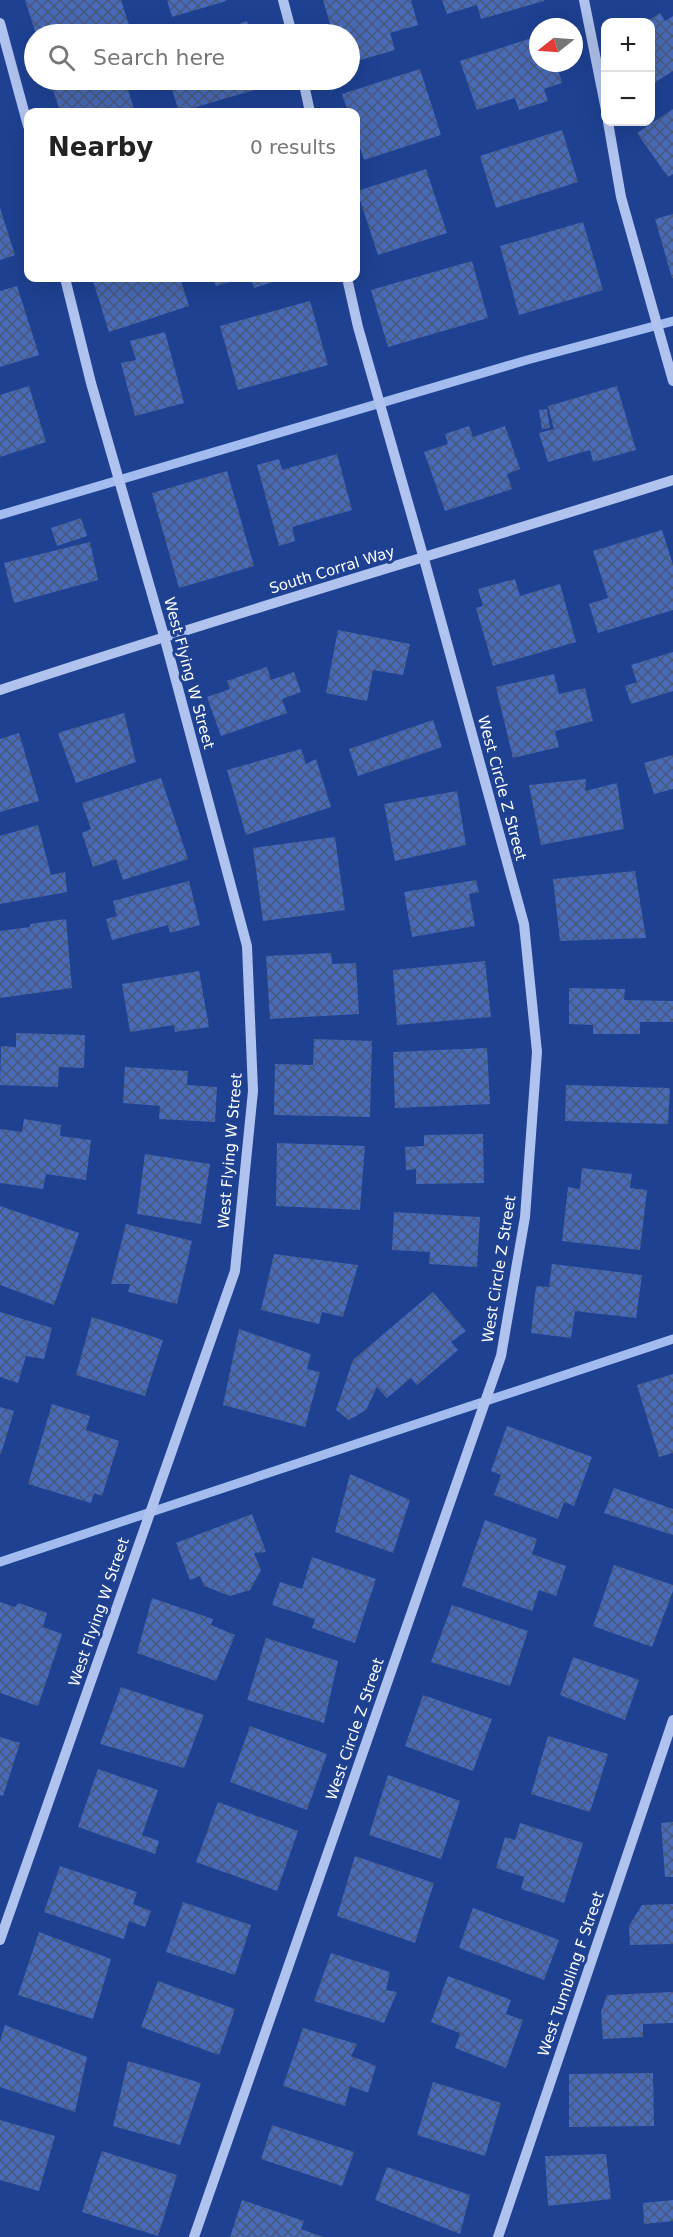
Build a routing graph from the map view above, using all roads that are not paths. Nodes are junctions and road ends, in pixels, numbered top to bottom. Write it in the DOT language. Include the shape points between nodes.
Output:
graph roads {
  1 [pos="284,0"];
  2 [pos="584,0"];
  3 [pos="0,23"];
  4 [pos="290,24"];
  5 [pos="601,85"];
  6 [pos="305,90"];
  7 [pos="309,108"];
  8 [pos="24,111"];
  9 [pos="609,126"];
  10 [pos="67,282"];
  11 [pos="348,282"];
  12 [pos="673,381"];
  13 [pos="673,480"];
  14 [pos="424,559"];
  15 [pos="164,636"];
  16 [pos="0,690"];
  17 [pos="673,1720"];
  18 [pos="0,1940"];
  19 [pos="194,2237"];
  20 [pos="498,2237"];
  1 -- 4 [label="street"];
  2 -- 5 [label="street"];
  3 -- 8 [label="street"];
  6 -- 7 [label="street"];
  9 -- 12 [label="street" via="621,197"];
  10 -- 15 [label="street, West Flying W Street" via="91,383"];
  11 -- 14 [label="street, West Circle Z Street"];
  13 -- 14 [label="street, South Corral Way"];
  14 -- 15 [label="street, South Corral Way"];
  14 -- 19 [label="street, West Circle Z Street" via="524,924 537,1052 525,1216 501,1356"];
  15 -- 16 [label="street, South Corral Way"];
  15 -- 18 [label="street, West Flying W Street" via="247,946 254,1091 234,1271"];
  17 -- 20 [label="street, West Tumbling F Street"];
}
